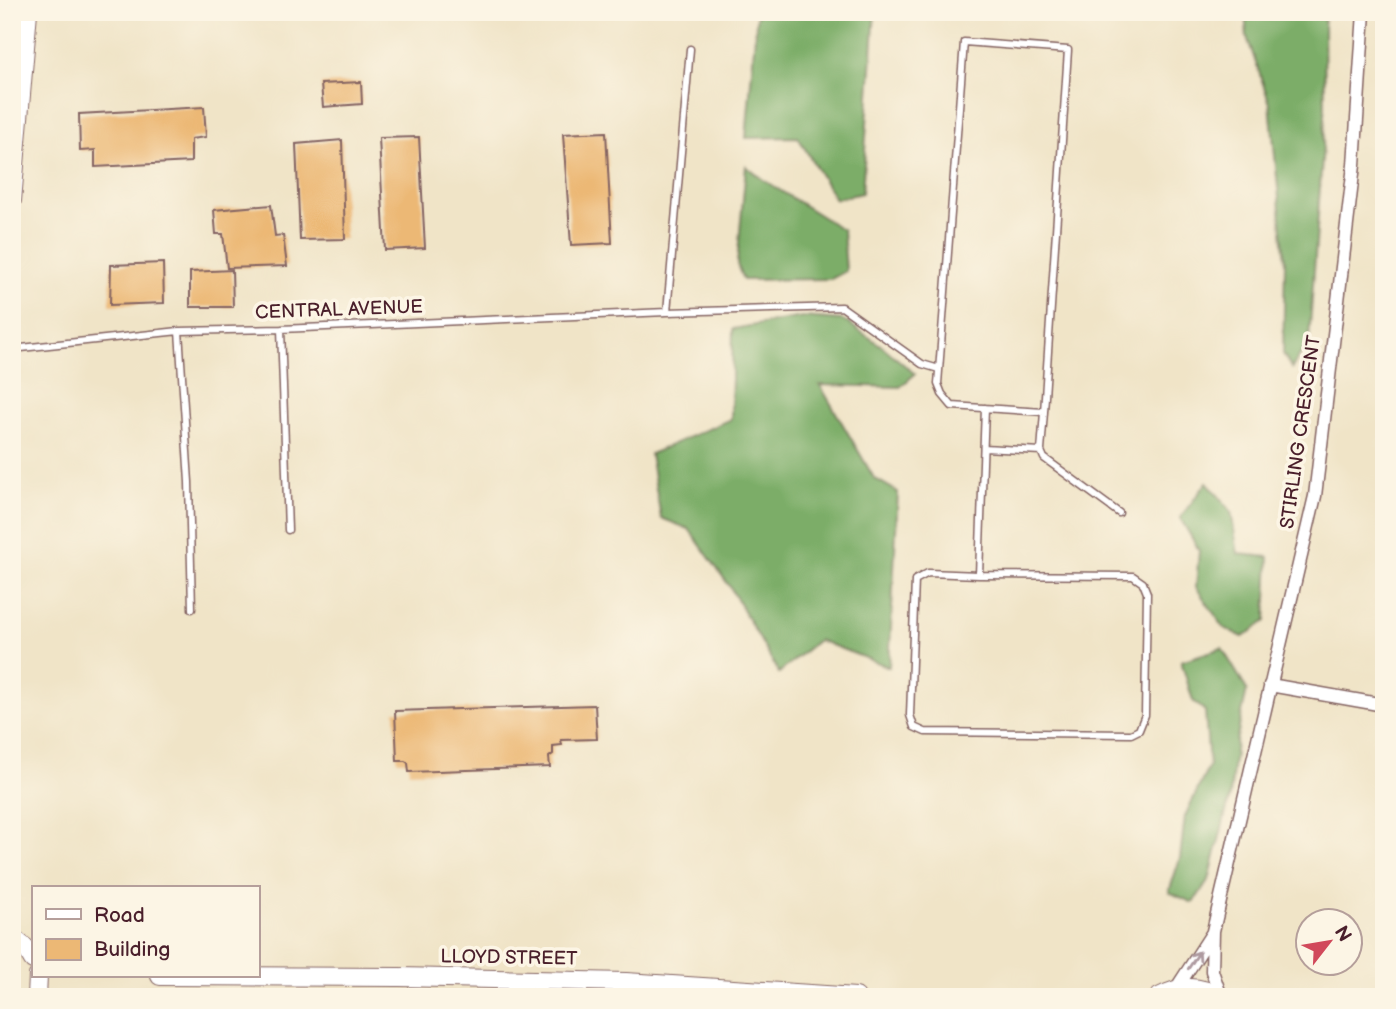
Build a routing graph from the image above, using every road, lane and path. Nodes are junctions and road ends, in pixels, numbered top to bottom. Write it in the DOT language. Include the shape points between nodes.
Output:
graph roads {
  1 [pos="28,12"];
  2 [pos="1364,12"];
  3 [pos="690,49"];
  4 [pos="12,201"];
  5 [pos="667,312"];
  6 [pos="281,329"];
  7 [pos="179,331"];
  8 [pos="12,349"];
  9 [pos="939,369"];
  10 [pos="985,408"];
  11 [pos="1044,412"];
  12 [pos="984,447"];
  13 [pos="1041,451"];
  14 [pos="1119,513"];
  15 [pos="288,530"];
  16 [pos="979,575"];
  17 [pos="192,609"];
  18 [pos="1270,685"];
  19 [pos="1384,705"];
  20 [pos="1213,932"];
  21 [pos="259,976"];
  22 [pos="38,978"];
  23 [pos="1165,993"];
  24 [pos="37,997"];
  25 [pos="856,997"];
  26 [pos="1219,997"];
  1 -- 4 [label="main road"];
  2 -- 18 [label="street, STIRLING CRESCENT" via="1354,165 1315,495"];
  3 -- 5 [label="lane"];
  5 -- 6 [label="lane, CENTRAL AVENUE"];
  5 -- 9 [label="lane, CENTRAL AVENUE" via="842,307 922,364"];
  6 -- 7 [label="lane, CENTRAL AVENUE"];
  6 -- 15 [label="lane"];
  7 -- 8 [label="lane, CENTRAL AVENUE"];
  7 -- 17 [label="lane"];
  9 -- 10 [label="lane" via="938,384 952,405"];
  9 -- 11 [label="lane" via="964,42 1068,50"];
  10 -- 11 [label="lane"];
  10 -- 12 [label="lane"];
  11 -- 13 [label="lane"];
  12 -- 13 [label="lane"];
  12 -- 16 [label="lane"];
  13 -- 14 [label="lane" via="1044,458"];
  16 -- 16 [label="lane" via="1133,576 1143,583 1147,593 1145,715 1139,730 1131,734 925,732 915,727 910,715 915,580 928,573"];
  18 -- 19 [label="street"];
  18 -- 20 [label="street, STIRLING CRESCENT"];
  23 -- 20 [label="street, STIRLING CRESCENT, one-way"];
  20 -- 26 [label="street, STIRLING CRESCENT" via="1212,971"];
  21 -- 25 [label="main road, LLOYD STREET" via="626,982"];
  22 -- 24 [label="main road"];
  23 -- 26 [label="main road" via="1201,989"];
}
